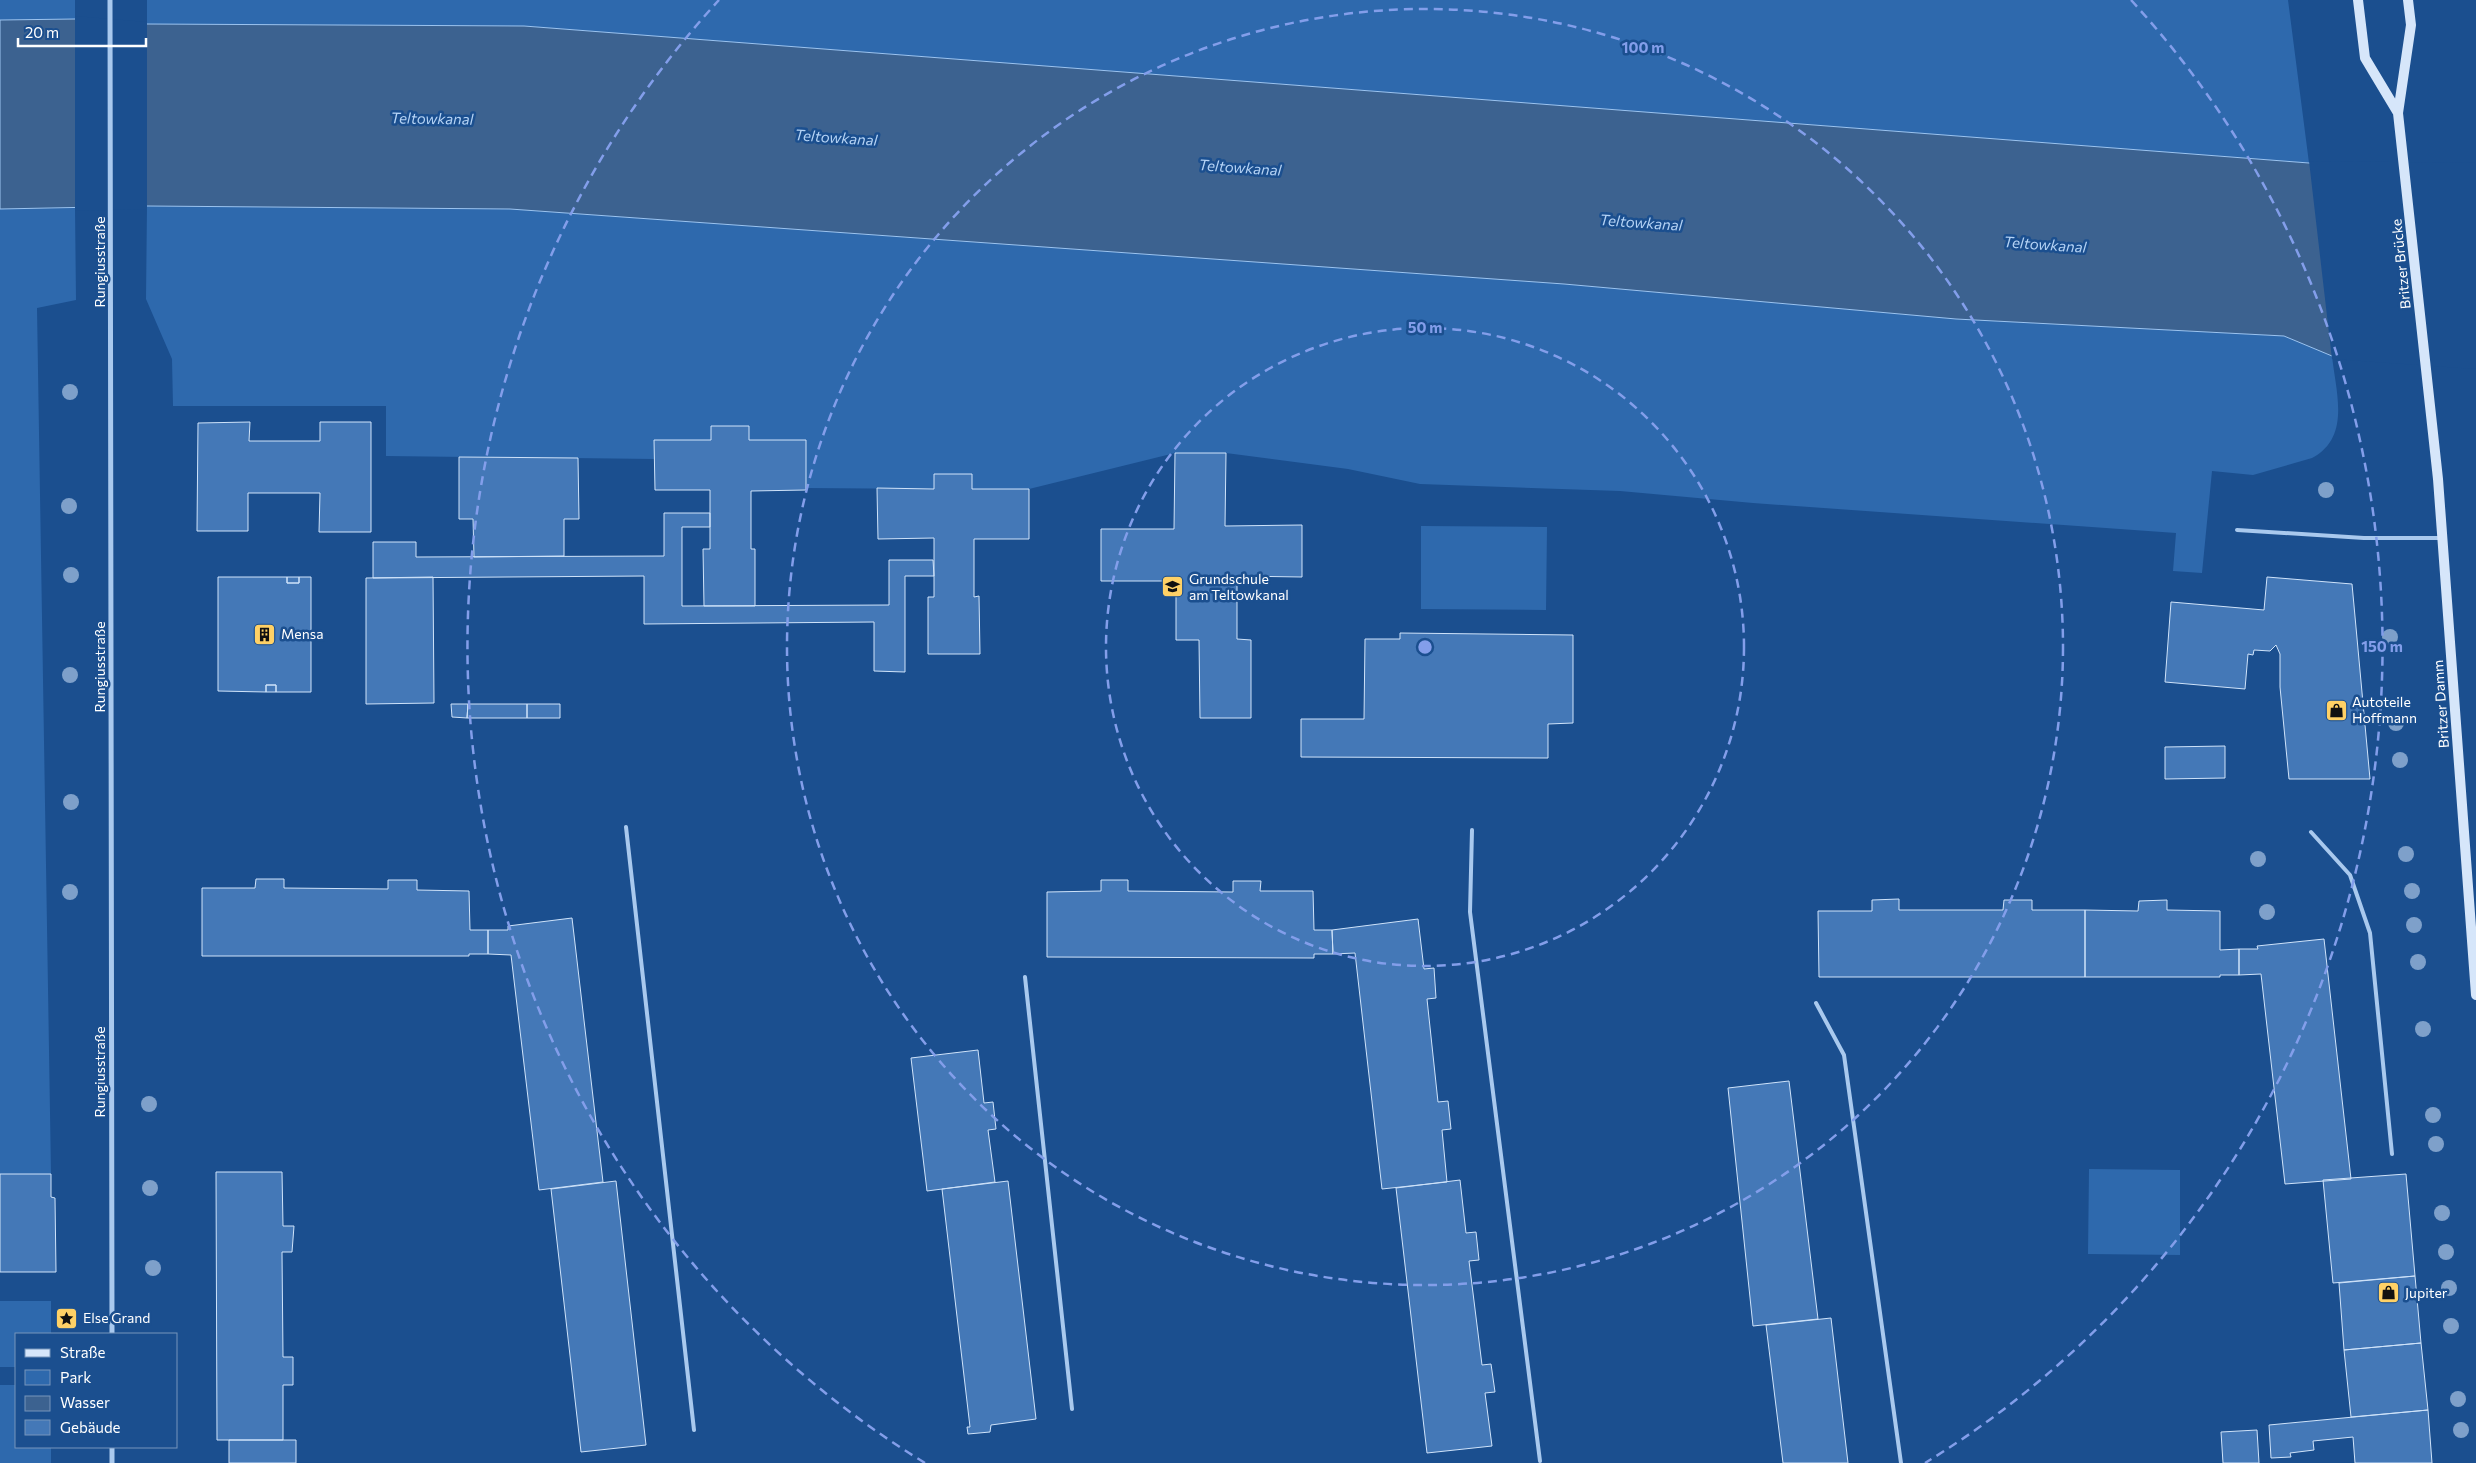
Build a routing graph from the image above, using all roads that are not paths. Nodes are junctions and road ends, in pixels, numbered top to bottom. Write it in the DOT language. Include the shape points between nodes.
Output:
graph roads {
  1 [pos="110,0"];
  2 [pos="2358,0"];
  3 [pos="2408,0"];
  4 [pos="2398,113"];
  5 [pos="2431,412"];
  6 [pos="2237,530"];
  7 [pos="2443,538"];
  8 [pos="626,827"];
  9 [pos="1472,830"];
  10 [pos="2311,832"];
  11 [pos="1025,977"];
  12 [pos="2476,995"];
  13 [pos="1816,1003"];
  14 [pos="2392,1154"];
  15 [pos="112,1333"];
  16 [pos="1072,1409"];
  17 [pos="694,1430"];
  18 [pos="112,1448"];
  19 [pos="1540,1461"];
  20 [pos="112,1463"];
  21 [pos="1901,1463"];
  1 -- 15 [label="street, Rungiusstraße"];
  2 -- 4 [label="main road" via="2365,58"];
  3 -- 4 [label="main road" via="2411,25"];
  4 -- 5 [label="main road, Britzer Brücke"];
  5 -- 7 [label="main road, Britzer Damm"];
  6 -- 7 [label="lane" via="2364,538"];
  7 -- 12 [label="main road, Britzer Damm"];
  8 -- 17 [label="lane"];
  9 -- 19 [label="lane" via="1470,912"];
  10 -- 14 [label="lane" via="2350,875 2370,933"];
  11 -- 16 [label="lane"];
  13 -- 21 [label="lane" via="1844,1055"];
  18 -- 20 [label="street"];
}
